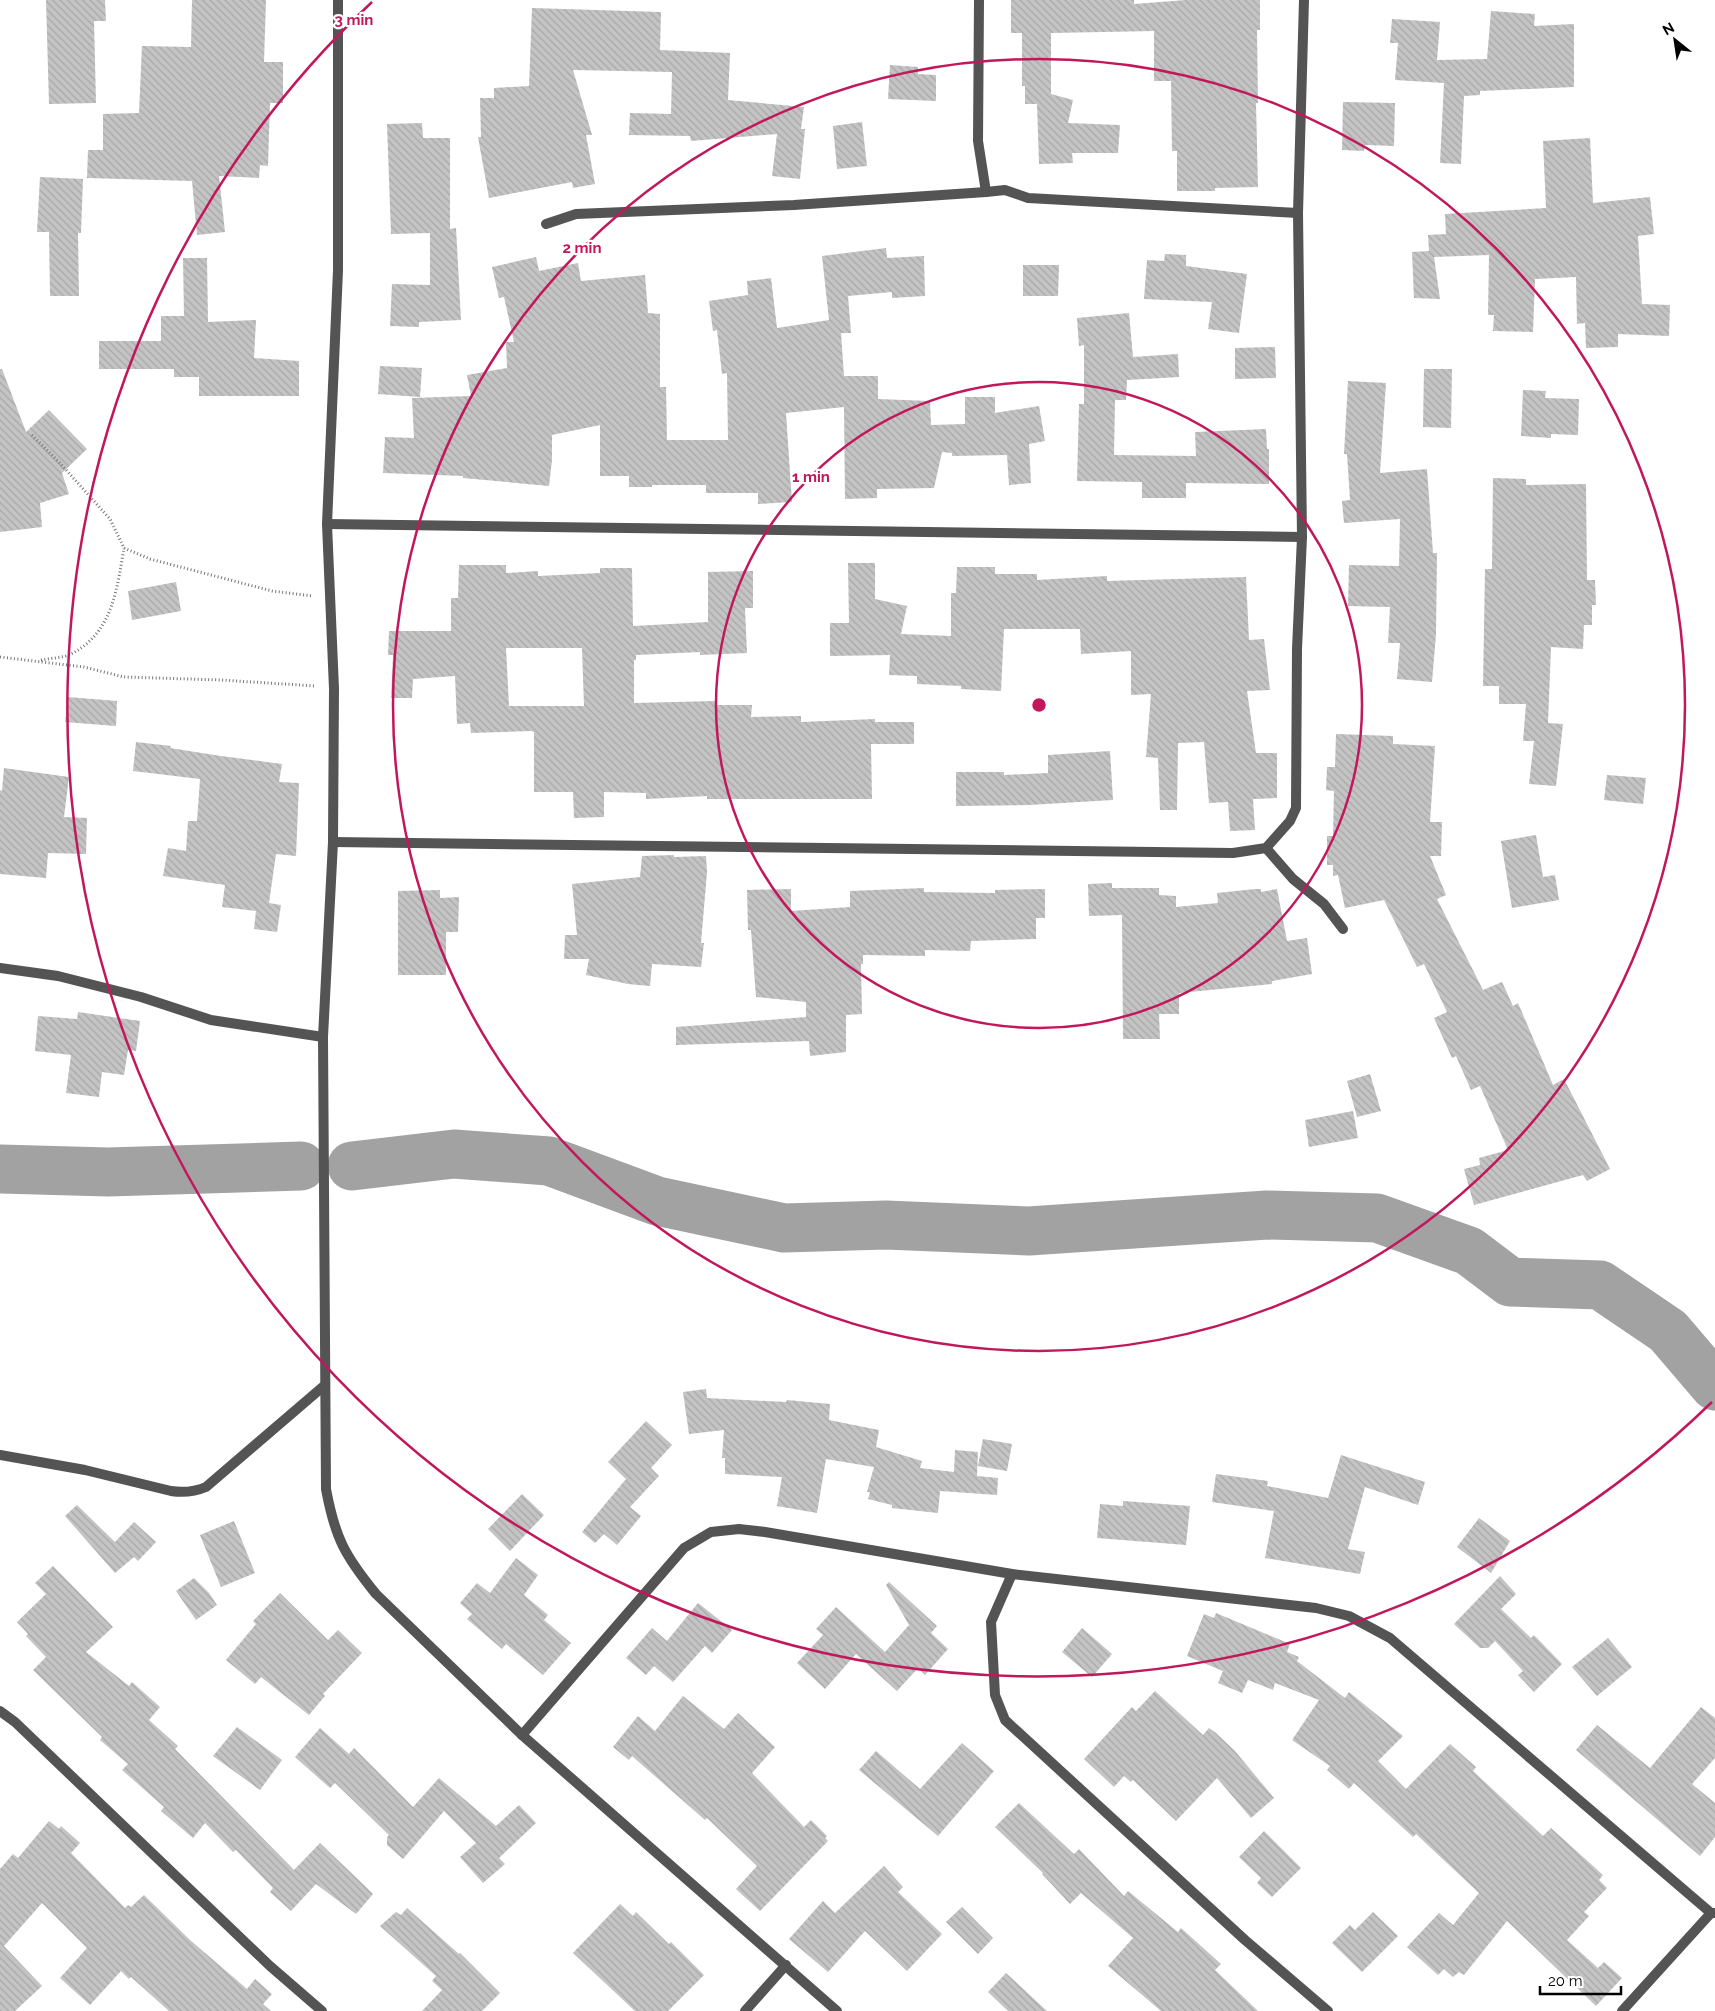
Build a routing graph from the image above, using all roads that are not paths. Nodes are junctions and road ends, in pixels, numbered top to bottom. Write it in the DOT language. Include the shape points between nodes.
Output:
graph roads {
  1 [pos="338,0"];
  2 [pos="979,0"];
  3 [pos="1304,0"];
  4 [pos="986,192"];
  5 [pos="1298,213"];
  6 [pos="546,224"];
  7 [pos="327,524"];
  8 [pos="1302,537"];
  9 [pos="333,842"];
  10 [pos="1266,848"];
  11 [pos="1343,929"];
  12 [pos="0,968"];
  13 [pos="323,1037"];
  14 [pos="325,1385"];
  15 [pos="0,1455"];
  16 [pos="1012,1574"];
  17 [pos="0,1711"];
  18 [pos="522,1735"];
  19 [pos="1713,1913"];
  20 [pos="786,1966"];
  21 [pos="322,2011"];
  22 [pos="745,2011"];
  23 [pos="836,2011"];
  24 [pos="1328,2011"];
  25 [pos="1622,2011"];
  1 -- 7 [label="street" via="338,270"];
  2 -- 4 [label="street" via="978,141"];
  3 -- 5 [label="street"];
  4 -- 5 [label="street" via="1004,190 1028,198"];
  4 -- 6 [label="street" via="794,205 576,214"];
  5 -- 8 [label="street"];
  7 -- 8 [label="street"];
  7 -- 9 [label="street" via="334,688"];
  8 -- 10 [label="street" via="1297,649 1296,808 1290,821"];
  9 -- 10 [label="street" via="1233,853"];
  9 -- 13 [label="street"];
  10 -- 11 [label="street" via="1293,879 1324,904"];
  12 -- 13 [label="street" via="58,976 211,1020"];
  13 -- 14 [label="street"];
  14 -- 15 [label="street" via="206,1487 195,1492 171,1491 85,1470"];
  14 -- 18 [label="street" via="326,1490 340,1544 376,1594"];
  16 -- 18 [label="street" via="765,1532 739,1529 711,1532 684,1548"];
  16 -- 19 [label="street" via="1316,1608 1349,1616 1390,1638"];
  16 -- 24 [label="street" via="991,1622 995,1694 1006,1720 1244,1940"];
  17 -- 21 [label="street" via="270,1966"];
  18 -- 20 [label="street"];
  19 -- 25 [label="street"];
  20 -- 22 [label="street"];
  20 -- 23 [label="street"];
}
